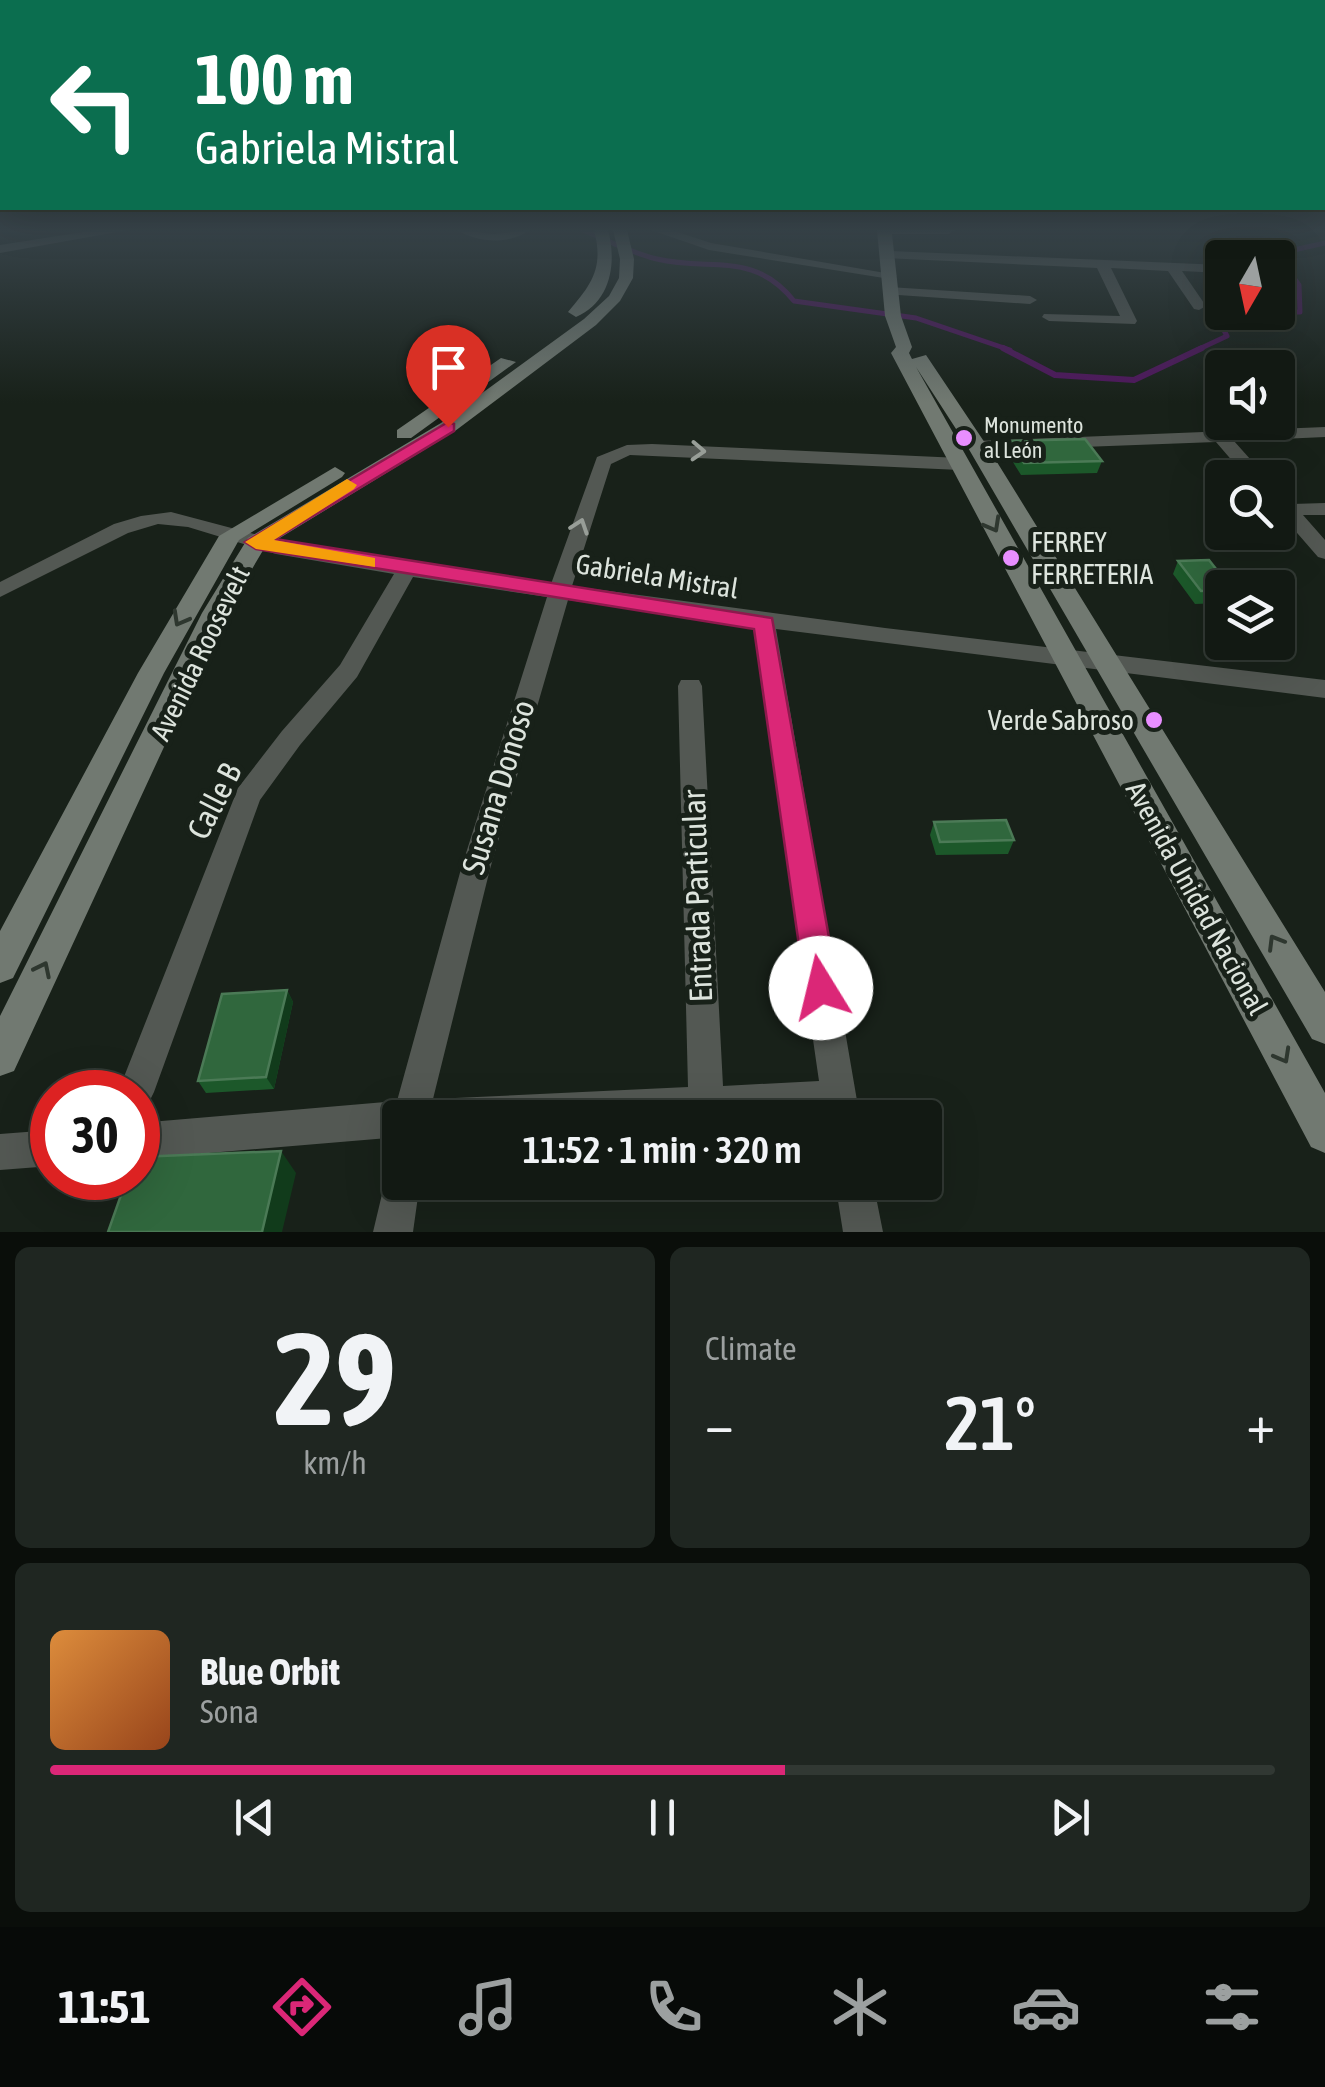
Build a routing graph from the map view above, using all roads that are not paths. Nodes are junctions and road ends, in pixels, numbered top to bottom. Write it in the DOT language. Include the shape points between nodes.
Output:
graph roads {
  1 [pos="621,287"];
  2 [pos="884,287"];
  3 [pos="1114,287"];
  4 [pos="1186,287"];
  5 [pos="890,289"];
  6 [pos="1030,300"];
  7 [pos="1198,306"];
  8 [pos="1048,317"];
  9 [pos="1325,432"];
  10 [pos="1295,433"];
  11 [pos="1205,438"];
  12 [pos="1224,440"];
  13 [pos="968,456"];
  14 [pos="1242,460"];
  15 [pos="1295,507"];
  16 [pos="1325,510"];
  17 [pos="1295,519"];
  18 [pos="243,539"];
  19 [pos="1325,552"];
  20 [pos="407,569"];
  21 [pos="0,590"];
  22 [pos="558,592"];
  23 [pos="764,623"];
  24 [pos="1066,659"];
  25 [pos="1106,664"];
  26 [pos="690,686"];
  27 [pos="1325,689"];
  28 [pos="0,966"];
  29 [pos="1325,1026"];
  30 [pos="0,1057"];
  31 [pos="144,1070"];
  32 [pos="418,1100"];
  33 [pos="706,1100"];
  34 [pos="839,1100"];
  35 [pos="382,1121"];
  36 [pos="1325,1133"];
  37 [pos="160,1139"];
  38 [pos="30,1150"];
  39 [pos="0,1152"];
  40 [pos="398,1200"];
  41 [pos="857,1200"];
  42 [pos="393,1232"];
  43 [pos="863,1232"];
  1 -- 18 [label="street, Avenida Roosevelt" via="590,322 448,427"];
  2 -- 5 [label="street"];
  3 -- 8 [label="street" via="1130,321"];
  4 -- 7 [label="street"];
  5 -- 6 [label="street"];
  5 -- 13 [label="street, Avenida Unidad Nacional" via="900,353"];
  9 -- 10 [label="street"];
  11 -- 13 [label="street"];
  12 -- 14 [label="street"];
  22 -- 13 [label="street, Susana Donoso, one-way" via="604,461 627,450"];
  13 -- 24 [label="street, Avenida Unidad Nacional, one-way"];
  13 -- 25 [label="street, Avenida Unidad Nacional"];
  15 -- 16 [label="street"];
  17 -- 19 [label="street"];
  18 -- 20 [label="street, Gabriela Mistral"];
  18 -- 21 [label="street, Gabriela Mistral" via="199,522 158,518"];
  18 -- 28 [label="street, Avenida Roosevelt, one-way" via="160,657"];
  30 -- 18 [label="street, Avenida Roosevelt, one-way" via="214,613"];
  20 -- 22 [label="street, Gabriela Mistral"];
  20 -- 31 [label="street, Calle B" via="350,671 248,796"];
  22 -- 23 [label="street, Gabriela Mistral"];
  22 -- 32 [label="street, Susana Donoso" via="463,902"];
  23 -- 24 [label="street, Gabriela Mistral"];
  23 -- 34 [label="street"];
  24 -- 25 [label="street, Gabriela Mistral"];
  24 -- 36 [label="street, Avenida Unidad Nacional, one-way"];
  25 -- 27 [label="street, Gabriela Mistral"];
  29 -- 25 [label="street, Avenida Unidad Nacional, one-way"];
  26 -- 33 [label="street, Entrada Particular"];
  35 -- 37 [label="street"];
  38 -- 39 [label="street"];
  40 -- 42 [label="street"];
  41 -- 43 [label="street"];
}
